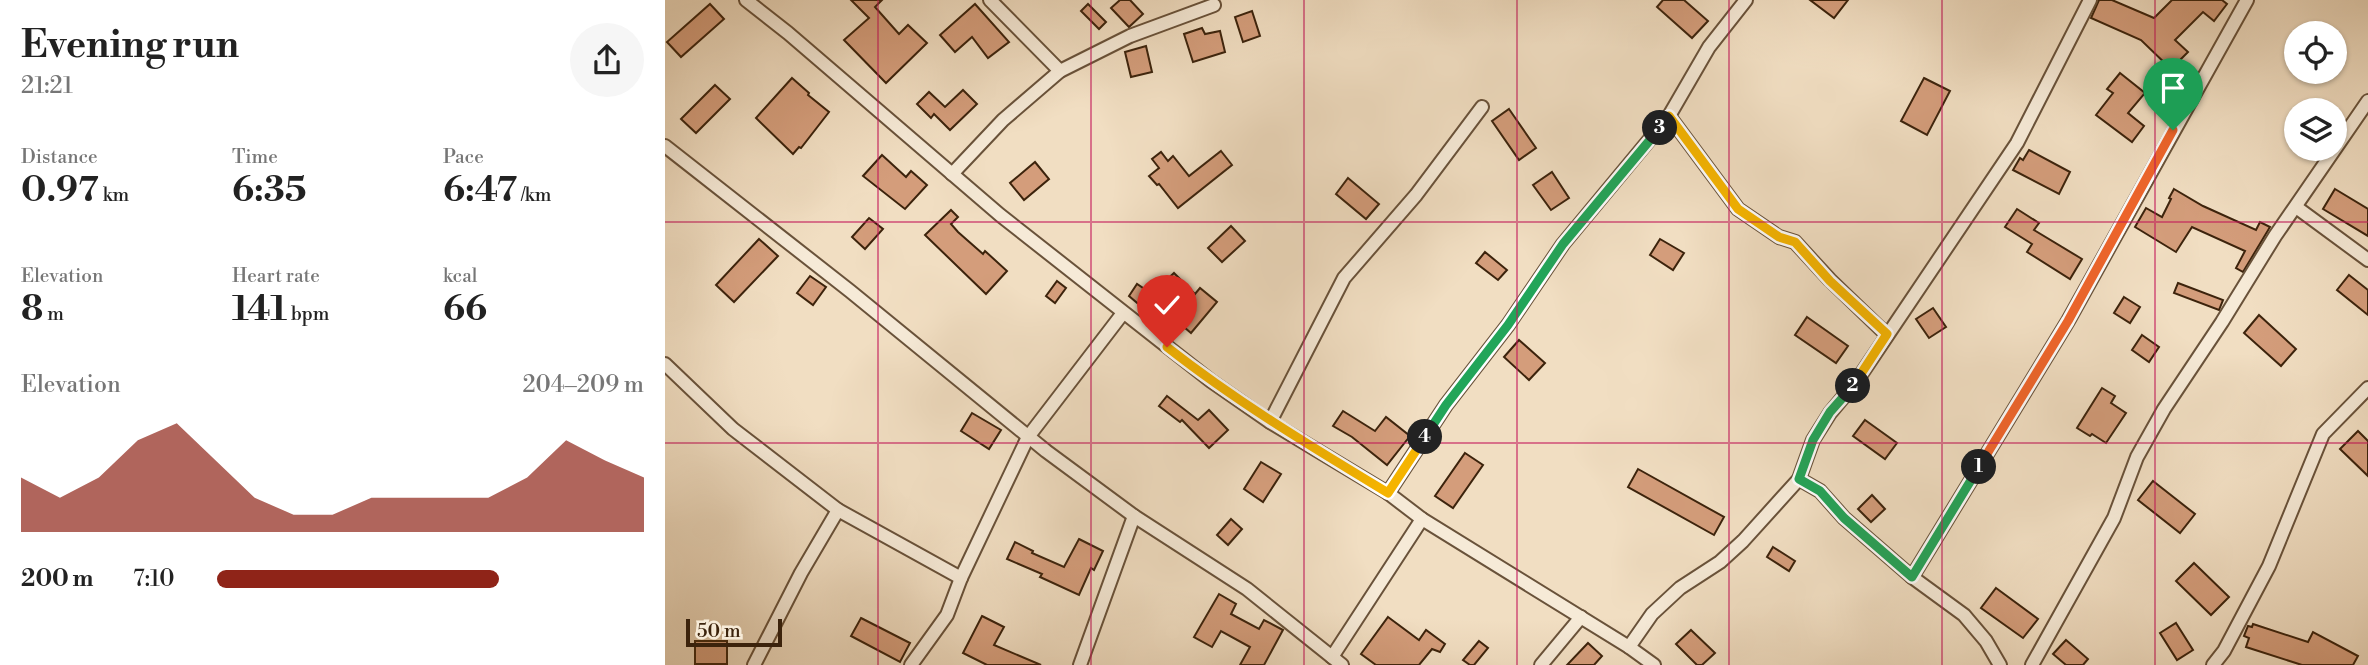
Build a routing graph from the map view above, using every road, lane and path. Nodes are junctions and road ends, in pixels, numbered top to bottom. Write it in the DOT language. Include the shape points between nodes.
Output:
graph roads {
  1 [pos="746,0"];
  2 [pos="990,0"];
  3 [pos="1746,0"];
  4 [pos="2090,0"];
  5 [pos="2247,0"];
  6 [pos="1214,5"];
  7 [pos="1060,71"];
  8 [pos="2368,102"];
  9 [pos="1482,107"];
  10 [pos="1669,116"];
  11 [pos="665,146"];
  12 [pos="952,174"];
  13 [pos="2296,208"];
  14 [pos="2368,260"];
  15 [pos="1123,313"];
  16 [pos="1887,334"];
  17 [pos="665,364"];
  18 [pos="2368,388"];
  19 [pos="1270,422"];
  20 [pos="1028,437"];
  21 [pos="1799,479"];
  22 [pos="1388,493"];
  23 [pos="838,510"];
  24 [pos="1134,516"];
  25 [pos="1422,519"];
  26 [pos="1912,577"];
  27 [pos="961,578"];
  28 [pos="1580,617"];
  29 [pos="1629,647"];
  30 [pos="1337,661"];
  31 [pos="754,665"];
  32 [pos="911,665"];
  33 [pos="1080,665"];
  34 [pos="1541,665"];
  35 [pos="1654,665"];
  36 [pos="2000,665"];
  37 [pos="2032,665"];
  38 [pos="2213,665"];
  1 -- 12 [label="street"];
  2 -- 7 [label="street"];
  3 -- 10 [label="street" via="1709,47"];
  4 -- 16 [label="street" via="2017,144"];
  5 -- 26 [label="street" via="2068,321"];
  6 -- 7 [label="street" via="1130,36"];
  7 -- 12 [label="street" via="1003,120"];
  8 -- 13 [label="street"];
  9 -- 19 [label="street" via="1416,195 1344,278"];
  10 -- 16 [label="street" via="1738,209 1779,237 1795,242"];
  10 -- 22 [label="street" via="1563,244"];
  11 -- 20 [label="street"];
  12 -- 15 [label="street"];
  13 -- 14 [label="street"];
  13 -- 37 [label="street" via="2164,409 2137,457 2114,518"];
  15 -- 19 [label="street"];
  15 -- 20 [label="street"];
  16 -- 21 [label="street" via="1813,440"];
  17 -- 23 [label="street" via="733,429"];
  18 -- 38 [label="street" via="2323,434 2269,566"];
  19 -- 22 [label="street"];
  20 -- 24 [label="street"];
  20 -- 27 [label="street"];
  21 -- 26 [label="street" via="1820,491"];
  21 -- 29 [label="street" via="1743,541 1652,614"];
  22 -- 25 [label="street"];
  23 -- 27 [label="street"];
  23 -- 31 [label="street"];
  24 -- 30 [label="street" via="1247,589"];
  24 -- 33 [label="street"];
  25 -- 28 [label="street"];
  25 -- 30 [label="street"];
  26 -- 36 [label="street" via="1964,615"];
  27 -- 32 [label="street" via="947,615"];
  28 -- 29 [label="street"];
  28 -- 34 [label="street"];
  29 -- 35 [label="street"];
}
